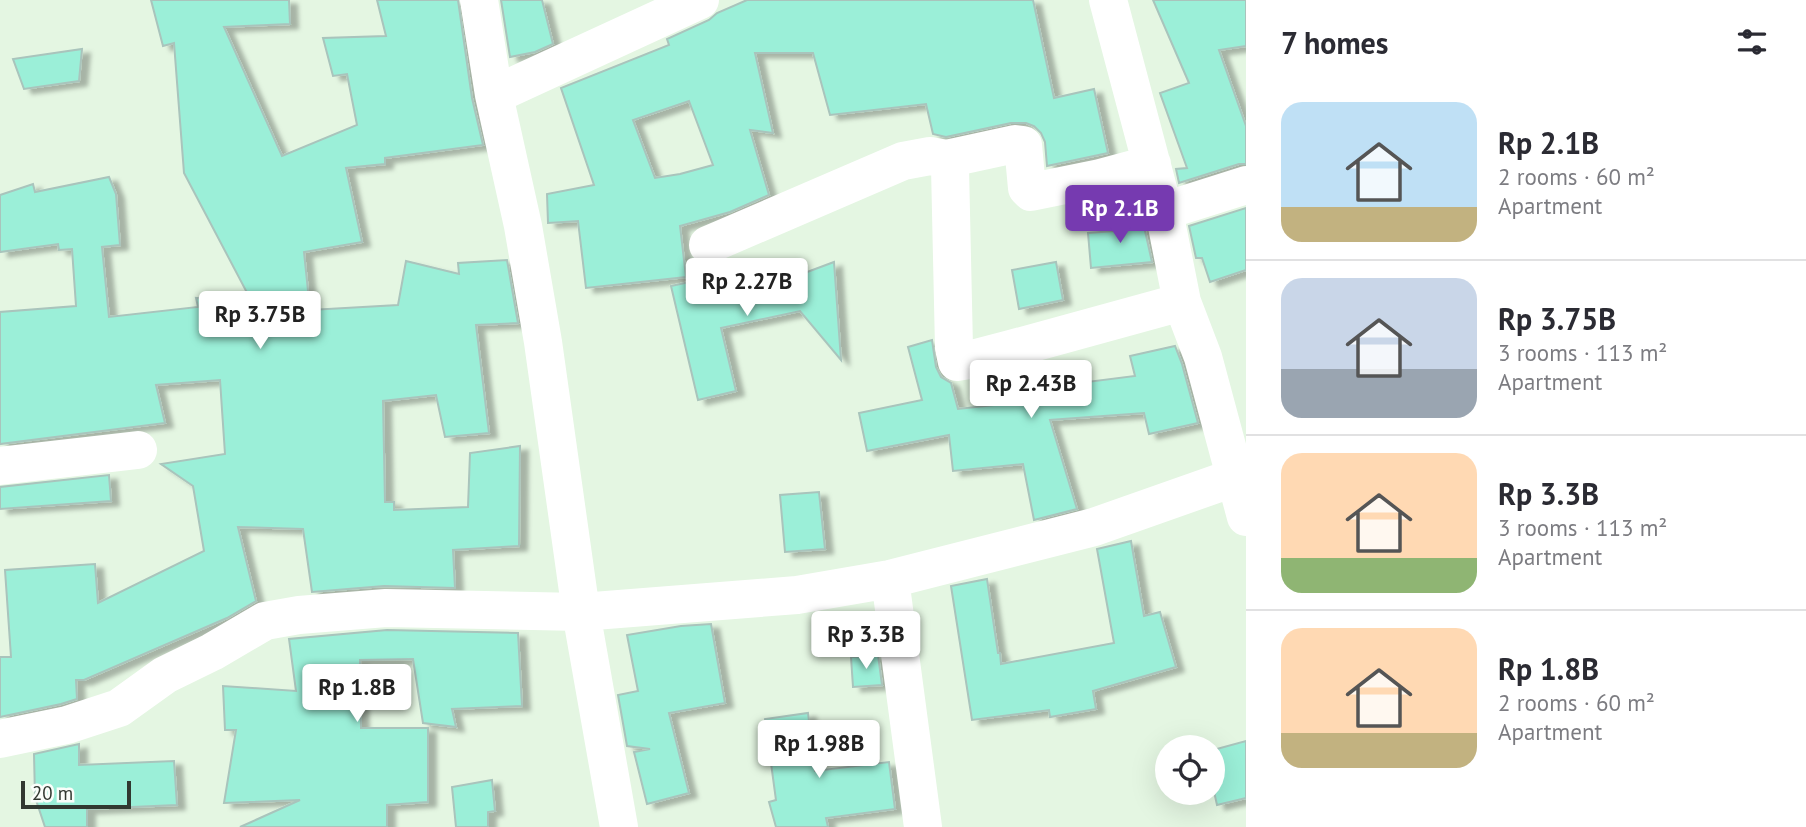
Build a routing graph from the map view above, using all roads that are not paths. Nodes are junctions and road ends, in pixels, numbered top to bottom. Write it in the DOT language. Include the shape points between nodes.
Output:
graph roads {
  1 [pos="479,0"];
  2 [pos="700,0"];
  3 [pos="1108,0"];
  4 [pos="494,95"];
  5 [pos="946,159"];
  6 [pos="1152,164"];
  7 [pos="1246,185"];
  8 [pos="1164,211"];
  9 [pos="708,245"];
  10 [pos="1182,302"];
  11 [pos="138,450"];
  12 [pos="0,466"];
  13 [pos="1236,477"];
  14 [pos="1246,517"];
  15 [pos="890,579"];
  16 [pos="581,612"];
  17 [pos="0,739"];
  18 [pos="619,827"];
  19 [pos="923,827"];
  1 -- 4 [label="street"];
  2 -- 4 [label="street"];
  3 -- 6 [label="street"];
  4 -- 16 [label="street" via="541,329"];
  5 -- 6 [label="street" via="1021,144 1031,192"];
  5 -- 9 [label="street" via="930,156 903,161"];
  5 -- 10 [label="street" via="952,200 957,362"];
  6 -- 8 [label="street"];
  7 -- 8 [label="street"];
  8 -- 10 [label="street"];
  10 -- 13 [label="street" via="1203,357"];
  11 -- 12 [label="street"];
  13 -- 14 [label="street"];
  13 -- 15 [label="street" via="1094,527"];
  15 -- 16 [label="street" via="797,595"];
  15 -- 19 [label="street"];
  16 -- 17 [label="street" via="386,608 265,621 165,674 119,708"];
  16 -- 18 [label="street"];
}
